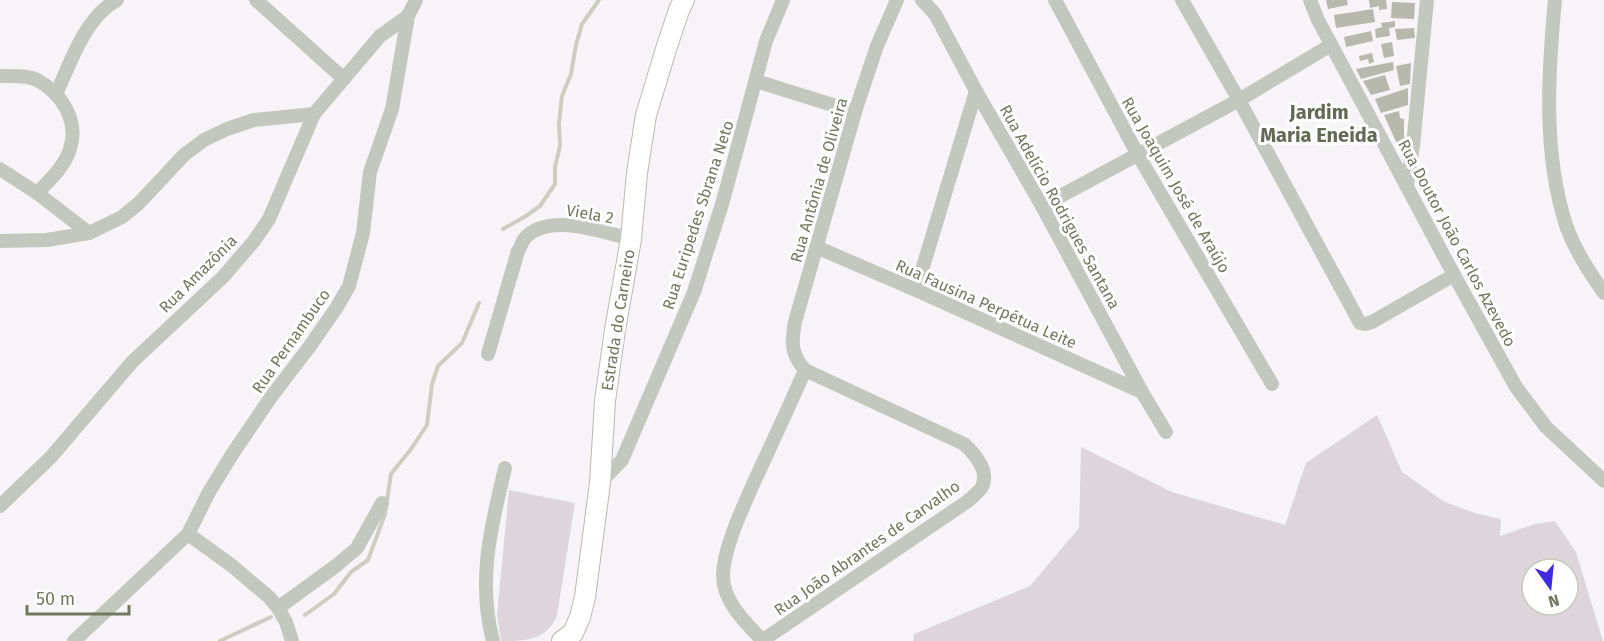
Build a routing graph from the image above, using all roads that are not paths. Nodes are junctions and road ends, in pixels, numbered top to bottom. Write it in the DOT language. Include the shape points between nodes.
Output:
graph roads {
  1 [pos="117,0"];
  2 [pos="256,0"];
  3 [pos="416,0"];
  4 [pos="684,0"];
  5 [pos="783,0"];
  6 [pos="897,0"];
  7 [pos="922,0"];
  8 [pos="1055,0"];
  9 [pos="1182,0"];
  10 [pos="1310,0"];
  11 [pos="1427,0"];
  12 [pos="1555,0"];
  13 [pos="408,16"];
  14 [pos="1331,45"];
  15 [pos="0,76"];
  16 [pos="344,79"];
  17 [pos="756,81"];
  18 [pos="976,91"];
  19 [pos="56,94"];
  20 [pos="1239,100"];
  21 [pos="855,112"];
  22 [pos="314,114"];
  23 [pos="1138,155"];
  24 [pos="0,169"];
  25 [pos="1407,185"];
  26 [pos="37,193"];
  27 [pos="1042,206"];
  28 [pos="89,233"];
  29 [pos="631,239"];
  30 [pos="0,241"];
  31 [pos="816,247"];
  32 [pos="1454,275"];
  33 [pos="915,290"];
  34 [pos="1604,293"];
  35 [pos="488,354"];
  36 [pos="805,370"];
  37 [pos="1272,384"];
  38 [pos="1142,392"];
  39 [pos="1166,432"];
  40 [pos="505,468"];
  41 [pos="1604,481"];
  42 [pos="600,483"];
  43 [pos="382,503"];
  44 [pos="0,506"];
  45 [pos="188,534"];
  46 [pos="278,608"];
  47 [pos="572,638"];
  48 [pos="74,641"];
  49 [pos="292,641"];
  50 [pos="493,641"];
  51 [pos="763,641"];
  1 -- 19 [label="street" via="90,23"];
  2 -- 16 [label="street"];
  3 -- 13 [label="street, Rua Pernambuco"];
  4 -- 29 [label="street, Estrada do Carneiro" via="646,115"];
  5 -- 17 [label="street, Rua Euripedes Sbrana Neto" via="766,41"];
  6 -- 21 [label="street, Rua Antônia de Oliveira" via="876,46"];
  7 -- 18 [label="street, Rua Adelício Rodrigues Santana" via="935,14"];
  8 -- 23 [label="street, Rua Joaquim José de Araújo"];
  9 -- 20 [label="street"];
  10 -- 14 [label="street, Rua Doutor João Carlos Azevedo"];
  11 -- 25 [label="street"];
  12 -- 34 [label="street" via="1549,125 1555,177 1566,225"];
  13 -- 16 [label="street, Rua Amazônia" via="380,36"];
  13 -- 45 [label="street, Rua Pernambuco" via="392,109 370,172 363,233 349,286 233,453"];
  14 -- 20 [label="street"];
  14 -- 25 [label="street, Rua Doutor João Carlos Azevedo"];
  15 -- 19 [label="street" via="35,79"];
  16 -- 22 [label="street, Rua Amazônia"];
  17 -- 21 [label="street"];
  17 -- 42 [label="street, Rua Euripedes Sbrana Neto" via="694,292 622,460"];
  18 -- 27 [label="street, Rua Adelício Rodrigues Santana"];
  18 -- 33 [label="street"];
  19 -- 26 [label="street" via="72,120 72,142 62,165"];
  20 -- 23 [label="street"];
  20 -- 32 [label="street" via="1363,324"];
  21 -- 31 [label="street, Rua Antônia de Oliveira"];
  22 -- 28 [label="street" via="254,120 204,140 122,217"];
  22 -- 44 [label="street, Rua Amazônia" via="269,219 254,241 223,277 132,362 51,457"];
  23 -- 27 [label="street"];
  23 -- 37 [label="street, Rua Joaquim José de Araújo"];
  24 -- 26 [label="street"];
  25 -- 32 [label="street, Rua Doutor João Carlos Azevedo"];
  26 -- 28 [label="street"];
  27 -- 38 [label="street, Rua Adelício Rodrigues Santana"];
  28 -- 30 [label="street" via="47,240"];
  29 -- 35 [label="street, Viela 2" via="568,224 550,226 525,238"];
  29 -- 42 [label="street, Estrada do Carneiro" via="605,401"];
  31 -- 33 [label="street, Rua Fausina Perpétua Leite"];
  31 -- 36 [label="street, Rua Antônia de Oliveira" via="792,339 796,358"];
  32 -- 41 [label="street, Rua Doutor João Carlos Azevedo" via="1516,387 1546,427"];
  33 -- 38 [label="street, Rua Fausina Perpétua Leite"];
  36 -- 51 [label="street" via="737,521 725,560 723,577 730,600"];
  36 -- 51 [label="street, Rua João Abrantes de Carvalho" via="964,444 976,455 984,478 982,488 968,501"];
  38 -- 39 [label="street, Rua Adelício Rodrigues Santana"];
  40 -- 50 [label="street" via="490,534 486,579 486,608"];
  42 -- 47 [label="street, Estrada do Carneiro" via="585,597"];
  43 -- 46 [label="street" via="357,548"];
  45 -- 46 [label="street" via="231,565"];
  45 -- 48 [label="street, Rua Pernambuco"];
  46 -- 49 [label="street"];
}
